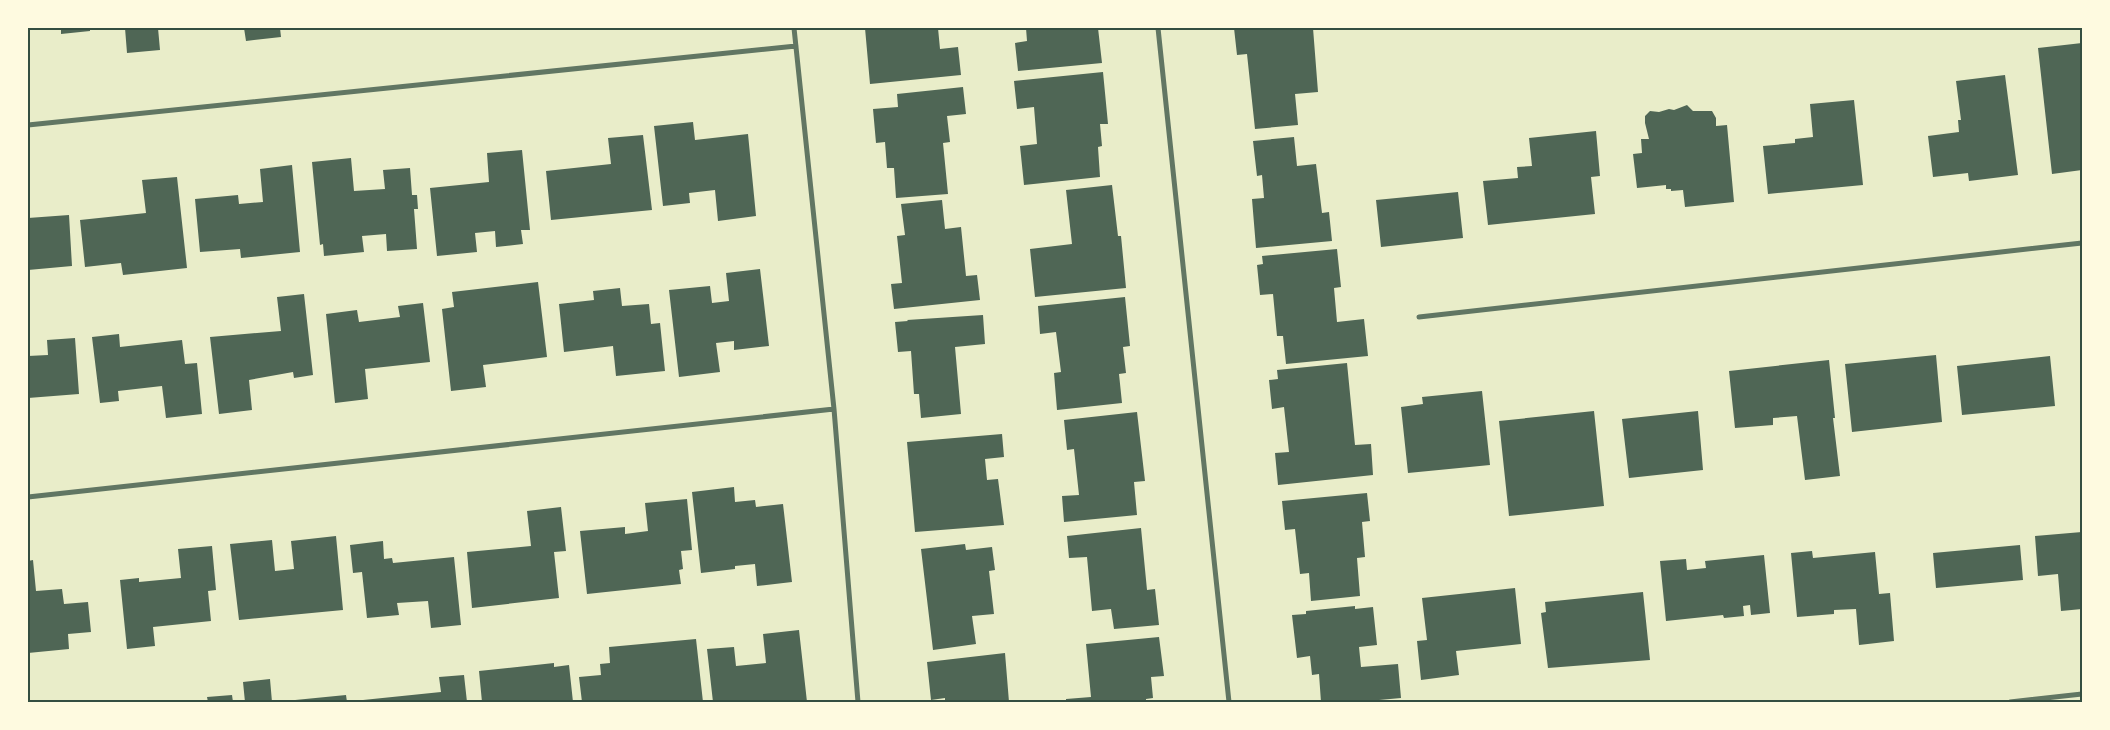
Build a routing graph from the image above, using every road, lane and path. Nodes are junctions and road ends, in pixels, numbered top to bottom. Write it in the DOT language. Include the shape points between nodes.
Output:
graph roads {
  1 [pos="794,28"];
  2 [pos="1158,28"];
  3 [pos="796,46"];
  4 [pos="28,125"];
  5 [pos="2082,243"];
  6 [pos="1419,317"];
  7 [pos="834,409"];
  8 [pos="28,497"];
  9 [pos="2082,694"];
  10 [pos="858,702"];
  11 [pos="1230,702"];
  12 [pos="2010,702"];
  1 -- 3 [label="street"];
  2 -- 11 [label="street"];
  3 -- 4 [label="street"];
  3 -- 7 [label="street"];
  5 -- 6 [label="street"];
  7 -- 8 [label="street"];
  7 -- 10 [label="street"];
  9 -- 12 [label="street"];
}
